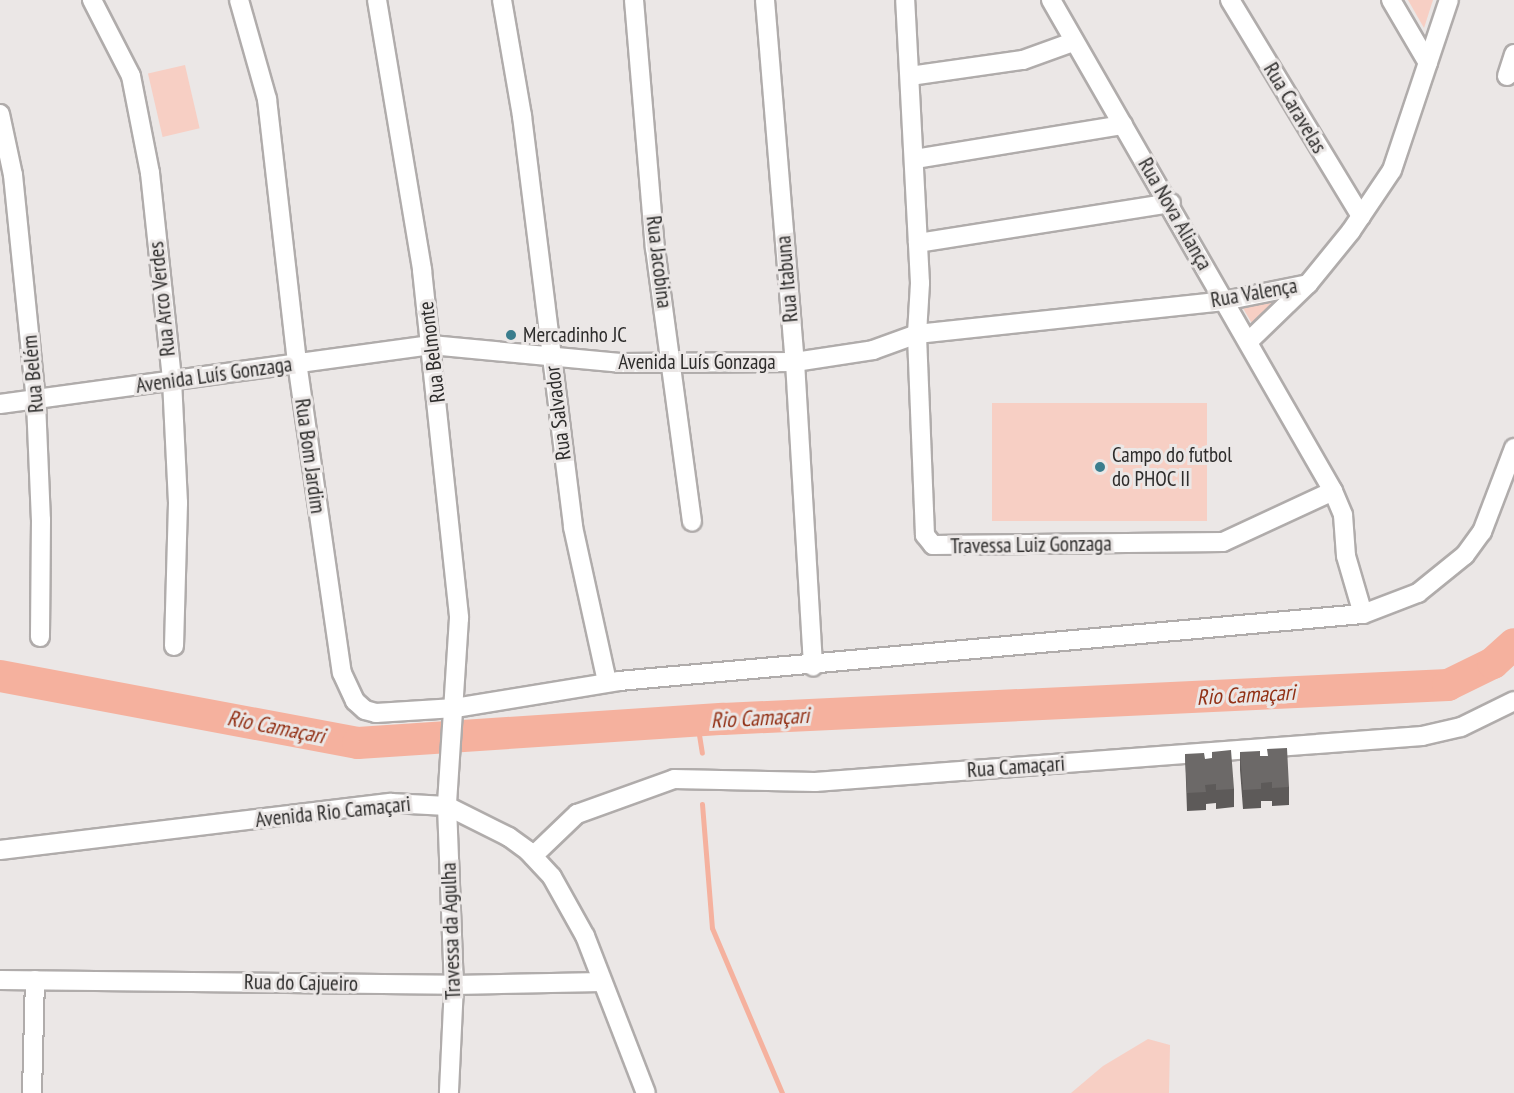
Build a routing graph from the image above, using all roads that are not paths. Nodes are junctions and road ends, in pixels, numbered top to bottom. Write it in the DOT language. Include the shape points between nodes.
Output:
graph roads {
  1 [pos="92,0"];
  2 [pos="239,0"];
  3 [pos="376,0"];
  4 [pos="501,0"];
  5 [pos="634,0"];
  6 [pos="765,0"];
  7 [pos="905,0"];
  8 [pos="1051,0"];
  9 [pos="1230,0"];
  10 [pos="1391,0"];
  11 [pos="1449,0"];
  12 [pos="1073,42"];
  13 [pos="1514,54"];
  14 [pos="1428,63"];
  15 [pos="910,76"];
  16 [pos="1507,76"];
  17 [pos="0,114"];
  18 [pos="1123,125"];
  19 [pos="915,159"];
  20 [pos="1171,203"];
  21 [pos="1361,216"];
  22 [pos="918,243"];
  23 [pos="1308,284"];
  24 [pos="1224,301"];
  25 [pos="917,334"];
  26 [pos="1249,341"];
  27 [pos="431,345"];
  28 [pos="551,356"];
  29 [pos="297,362"];
  30 [pos="795,362"];
  31 [pos="673,364"];
  32 [pos="172,380"];
  33 [pos="36,402"];
  34 [pos="0,404"];
  35 [pos="1514,448"];
  36 [pos="1333,491"];
  37 [pos="692,522"];
  38 [pos="1363,614"];
  39 [pos="40,637"];
  40 [pos="174,646"];
  41 [pos="813,666"];
  42 [pos="607,682"];
  43 [pos="1514,701"];
  44 [pos="455,708"];
  45 [pos="447,806"];
  46 [pos="0,850"];
  47 [pos="532,855"];
  48 [pos="0,980"];
  49 [pos="35,980"];
  50 [pos="602,982"];
  51 [pos="454,985"];
  52 [pos="32,1093"];
  53 [pos="449,1093"];
  54 [pos="646,1093"];
  1 -- 32 [label="street, Rua Arco Verdes" via="118,44 138,98"];
  2 -- 29 [label="street, Rua Bom Jardim" via="267,99"];
  3 -- 27 [label="street, Rua Belmonte" via="405,159"];
  4 -- 28 [label="street, Rua Salvador" via="522,116"];
  5 -- 31 [label="street, Rua Jacobina" via="655,248"];
  6 -- 30 [label="street, Rua Itabuna"];
  7 -- 15 [label="street"];
  8 -- 12 [label="street, Rua Nova Aliança"];
  9 -- 21 [label="street, Rua Caravelas"];
  10 -- 14 [label="street"];
  11 -- 14 [label="street, Rua Valença"];
  12 -- 15 [label="street" via="1023,60"];
  12 -- 18 [label="street, Rua Nova Aliança"];
  13 -- 16 [label="street"];
  14 -- 21 [label="street, Rua Valença" via="1392,170"];
  15 -- 19 [label="street"];
  17 -- 33 [label="street, Rua Belém" via="13,175"];
  18 -- 19 [label="street"];
  18 -- 20 [label="street, Rua Nova Aliança"];
  19 -- 22 [label="street"];
  20 -- 22 [label="street"];
  20 -- 24 [label="street, Rua Nova Aliança"];
  21 -- 23 [label="street, Rua Valença"];
  22 -- 25 [label="street"];
  23 -- 24 [label="street, Rua Valença"];
  23 -- 26 [label="street"];
  24 -- 25 [label="street, Rua Valença"];
  24 -- 26 [label="street, Rua Nova Aliança"];
  25 -- 30 [label="street, Avenida Luís Gonzaga" via="873,351"];
  25 -- 36 [label="street, Travessa Luiz Gonzaga" via="925,535 933,545 1223,542"];
  26 -- 36 [label="street, Rua Nova Aliança"];
  27 -- 28 [label="street, Avenida Luís Gonzaga"];
  27 -- 29 [label="street, Avenida Luís Gonzaga"];
  27 -- 44 [label="street, Rua Belmonte" via="459,618"];
  28 -- 31 [label="street, Avenida Luís Gonzaga"];
  28 -- 42 [label="street, Rua Salvador" via="573,527"];
  29 -- 32 [label="street, Avenida Luís Gonzaga"];
  29 -- 44 [label="street, Rua Bom Jardim" via="333,618 348,689 360,705 376,713"];
  30 -- 31 [label="street, Avenida Luís Gonzaga"];
  30 -- 41 [label="street, Rua Itabuna"];
  31 -- 37 [label="street, Rua Jacobina"];
  32 -- 33 [label="street, Avenida Luís Gonzaga"];
  32 -- 40 [label="street, Rua Arco Verdes" via="178,502"];
  33 -- 34 [label="street, Avenida Luís Gonzaga"];
  33 -- 39 [label="street, Rua Belém"];
  35 -- 38 [label="street, Rua Bom Jardim" via="1482,532 1465,555 1418,593"];
  36 -- 38 [label="street, Rua Nova Aliança" via="1342,515 1346,556"];
  38 -- 41 [label="street, Rua Bom Jardim"];
  41 -- 42 [label="street, Rua Bom Jardim"];
  42 -- 44 [label="street, Rua Bom Jardim"];
  43 -- 47 [label="street, Rua Camaçari" via="1461,727 1422,736 815,782 674,779 577,814"];
  44 -- 45 [label="street, Travessa da Agulha"];
  45 -- 46 [label="street, Avenida Rio Camaçari" via="391,803"];
  45 -- 47 [label="street, Avenida Rio Camaçari" via="509,837"];
  45 -- 51 [label="street, Travessa da Agulha"];
  47 -- 50 [label="street, Avenida Rio Camaçari" via="565,898"];
  48 -- 49 [label="street, Rua do Cajueiro"];
  49 -- 51 [label="street, Rua do Cajueiro"];
  49 -- 52 [label="street"];
  50 -- 51 [label="street, Rua do Cajueiro"];
  50 -- 54 [label="street, Avenida Rio Camaçari"];
  51 -- 53 [label="street, Travessa da Agulha"];
}
